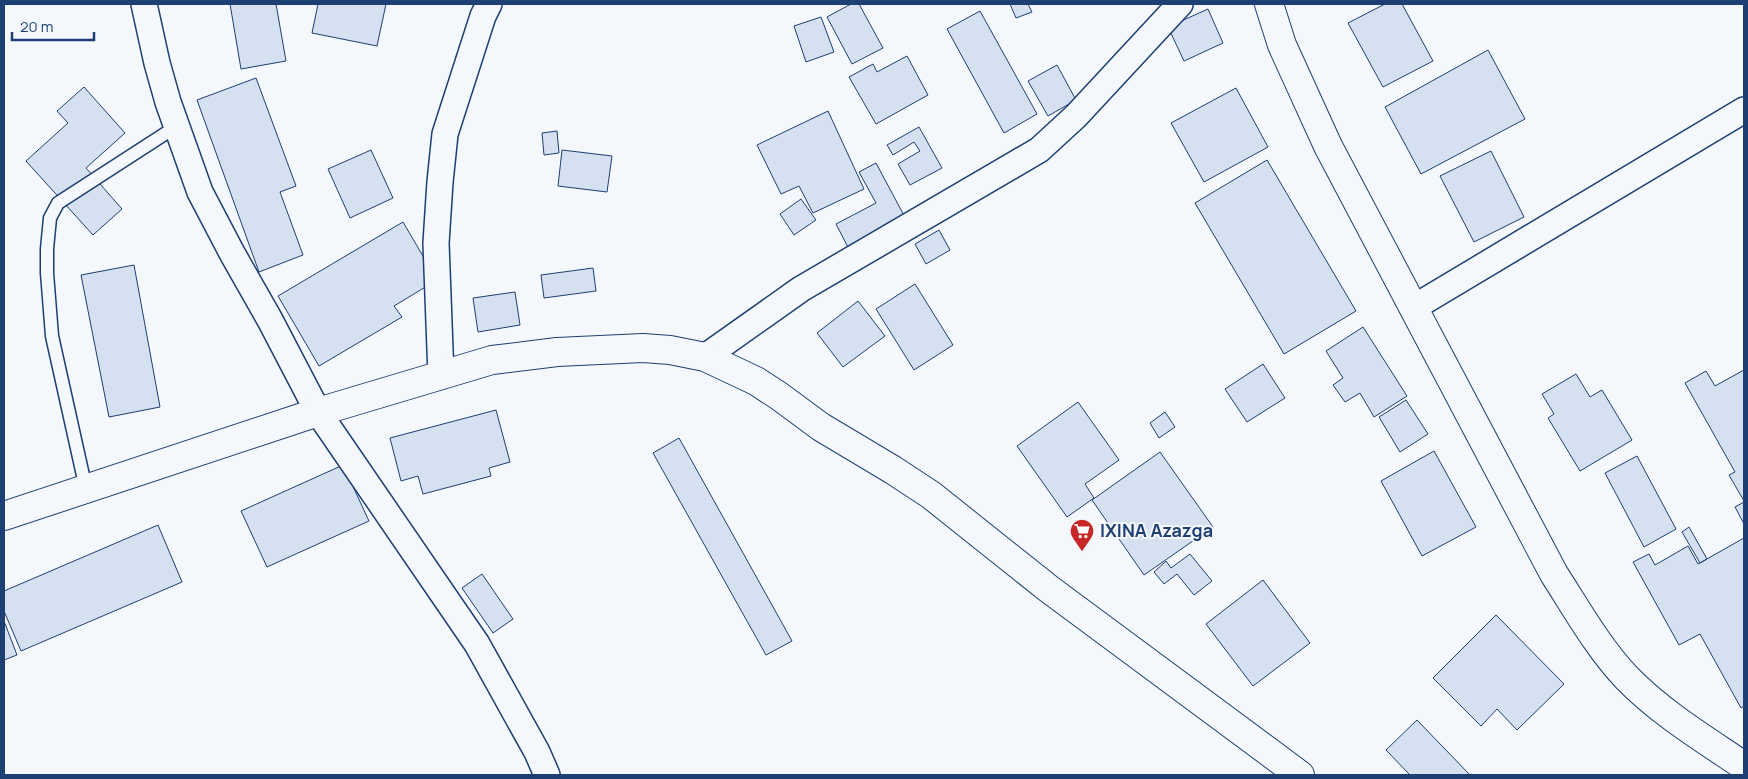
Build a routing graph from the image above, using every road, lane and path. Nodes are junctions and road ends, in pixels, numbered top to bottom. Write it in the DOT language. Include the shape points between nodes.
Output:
graph roads {
  1 [pos="144,4"];
  2 [pos="489,4"];
  3 [pos="1180,4"];
  4 [pos="1269,4"];
  5 [pos="1744,110"];
  6 [pos="176,126"];
  7 [pos="1413,308"];
  8 [pos="705,357"];
  9 [pos="441,376"];
  10 [pos="318,412"];
  11 [pos="86,489"];
  12 [pos="4,516"];
  13 [pos="1744,766"];
  14 [pos="547,775"];
  15 [pos="1300,775"];
  1 -- 6 [label="street"];
  2 -- 9 [label="street" via="445,134 436,243"];
  3 -- 8 [label="street" via="1076,116 1039,150 801,289"];
  4 -- 7 [label="main road" via="1282,45 1328,146"];
  5 -- 7 [label="street"];
  6 -- 10 [label="street" via="200,192"];
  6 -- 11 [label="lane" via="58,203 50,218 47,273 52,336"];
  7 -- 13 [label="main road" via="1554,574 1592,633 1626,677 1651,700"];
  8 -- 9 [label="main road" via="643,348 557,352 492,360"];
  8 -- 15 [label="main road" via="756,381 821,427 931,495 1048,589"];
  9 -- 10 [label="main road"];
  10 -- 11 [label="main road"];
  10 -- 14 [label="street" via="477,644"];
  11 -- 12 [label="main road"];
}
